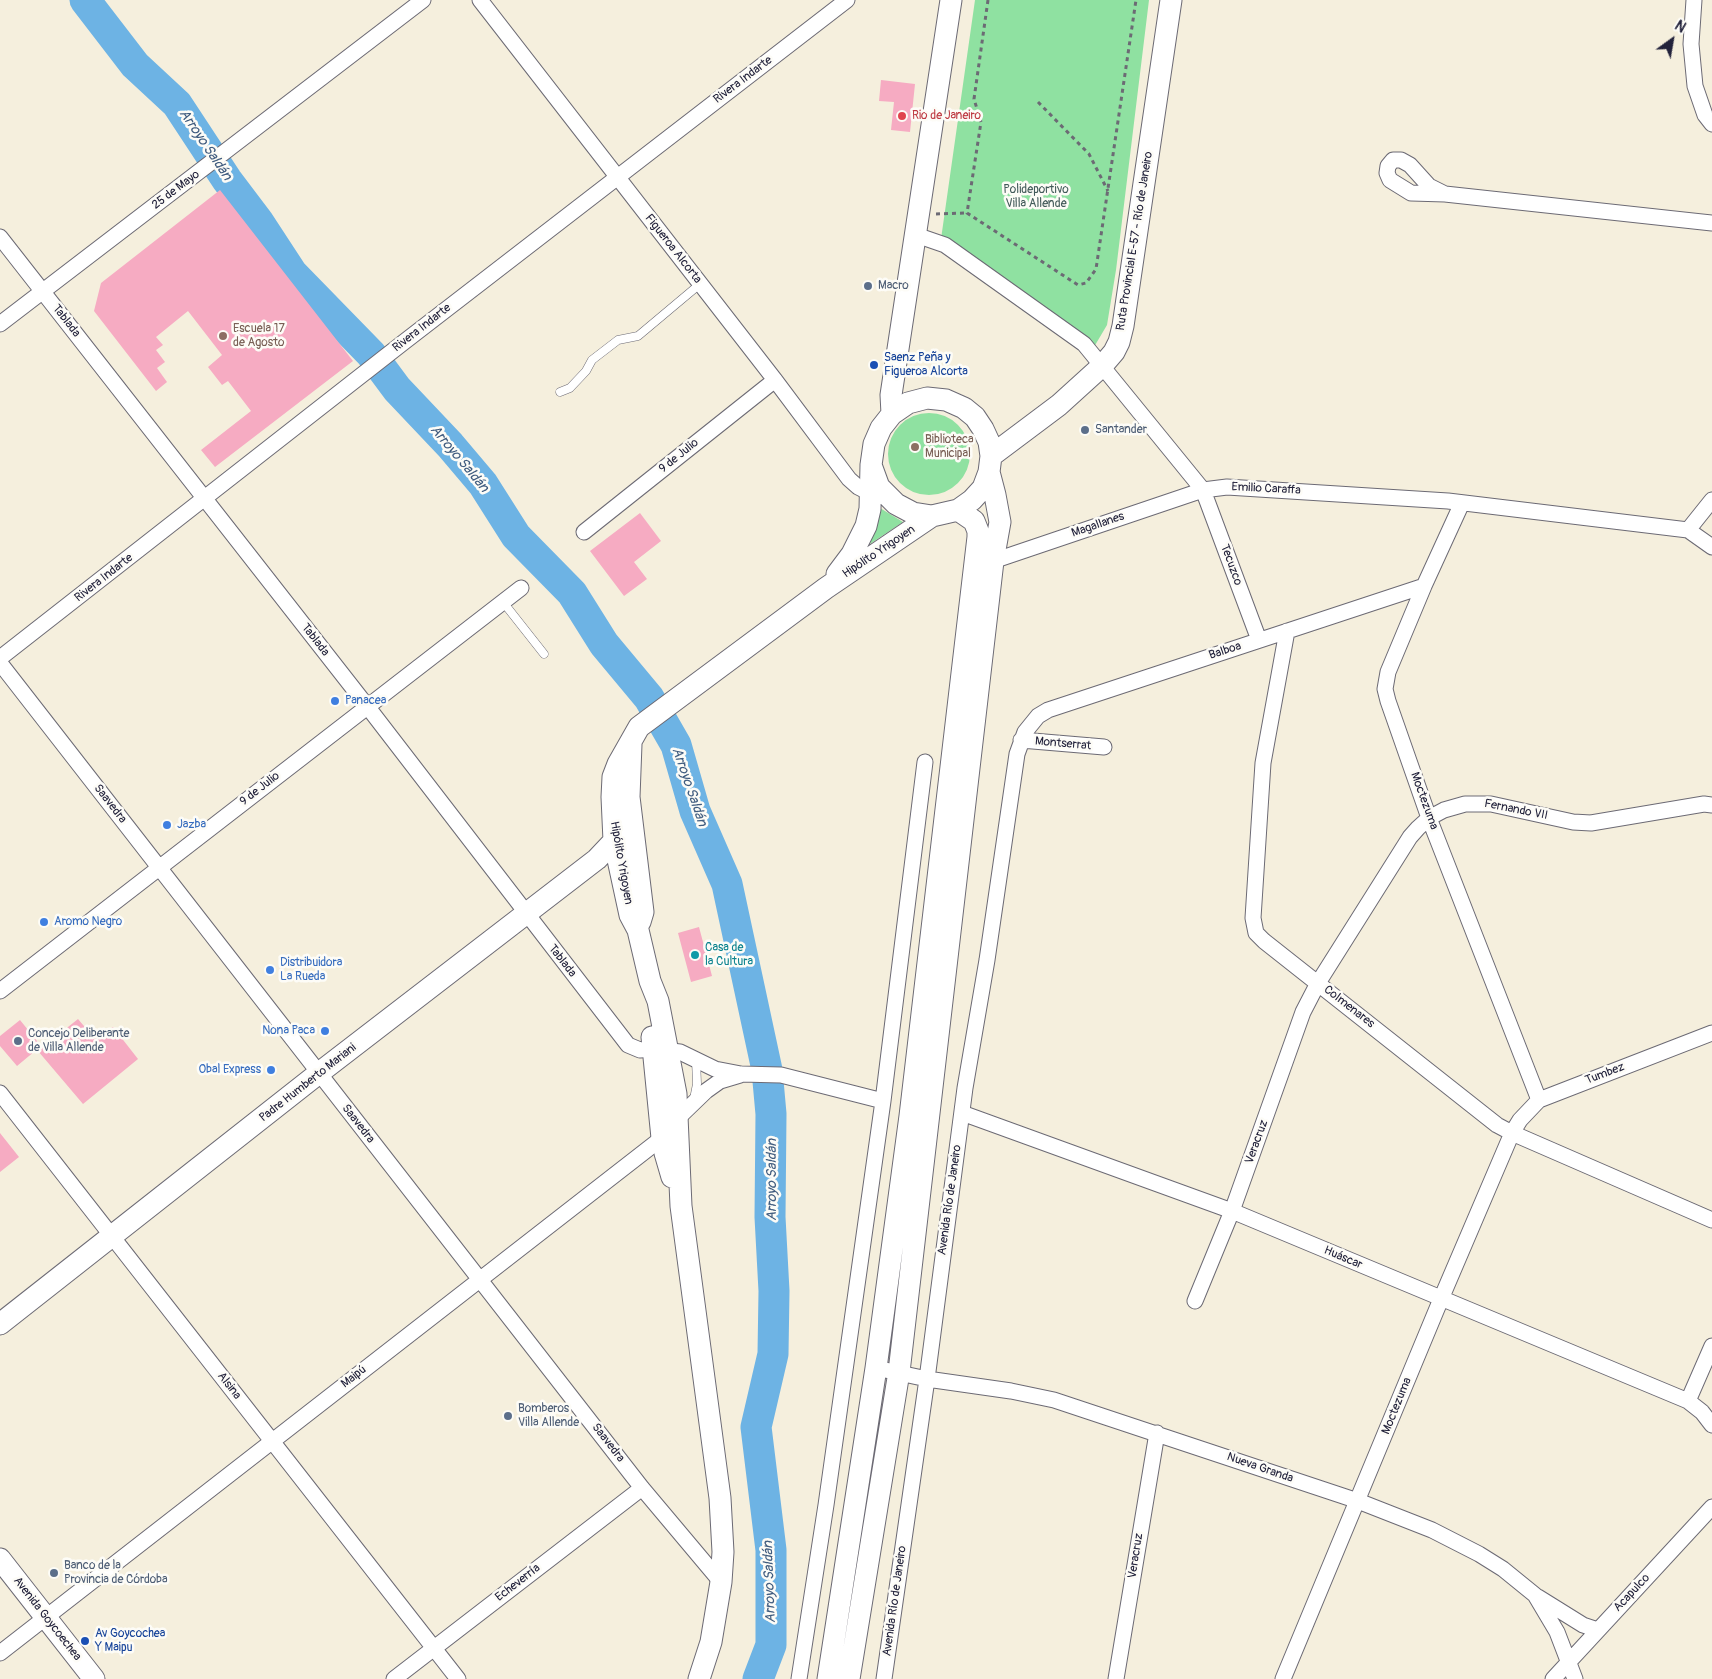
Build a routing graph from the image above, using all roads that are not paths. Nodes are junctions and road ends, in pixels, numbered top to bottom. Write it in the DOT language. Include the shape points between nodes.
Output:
graph roads {
  1 [pos="423,0"];
  2 [pos="480,0"];
  3 [pos="847,0"];
  4 [pos="952,0"];
  5 [pos="1171,0"];
  6 [pos="1694,0"];
  7 [pos="1712,124"];
  8 [pos="616,177"];
  9 [pos="1445,194"];
  10 [pos="1712,223"];
  11 [pos="916,235"];
  12 [pos="0,237"];
  13 [pos="700,284"];
  14 [pos="43,291"];
  15 [pos="0,324"];
  16 [pos="1102,366"];
  17 [pos="775,380"];
  18 [pos="560,392"];
  19 [pos="892,414"];
  20 [pos="990,464"];
  21 [pos="871,465"];
  22 [pos="1203,490"];
  23 [pos="870,493"];
  24 [pos="204,500"];
  25 [pos="1712,500"];
  26 [pos="1462,503"];
  27 [pos="896,504"];
  28 [pos="958,510"];
  29 [pos="932,516"];
  30 [pos="1688,530"];
  31 [pos="584,532"];
  32 [pos="1712,547"];
  33 [pos="993,561"];
  34 [pos="1424,586"];
  35 [pos="521,588"];
  36 [pos="826,588"];
  37 [pos="503,602"];
  38 [pos="1287,631"];
  39 [pos="1259,640"];
  40 [pos="544,654"];
  41 [pos="0,658"];
  42 [pos="0,663"];
  43 [pos="367,706"];
  44 [pos="1031,724"];
  45 [pos="634,733"];
  46 [pos="1021,740"];
  47 [pos="1104,747"];
  48 [pos="925,762"];
  49 [pos="1712,806"];
  50 [pos="1430,818"];
  51 [pos="614,841"];
  52 [pos="159,867"];
  53 [pos="526,914"];
  54 [pos="638,930"];
  55 [pos="1318,983"];
  56 [pos="0,991"];
  57 [pos="1712,1033"];
  58 [pos="661,1049"];
  59 [pos="696,1059"];
  60 [pos="319,1073"];
  61 [pos="741,1074"];
  62 [pos="0,1093"];
  63 [pos="659,1098"];
  64 [pos="1539,1100"];
  65 [pos="883,1101"];
  66 [pos="685,1111"];
  67 [pos="962,1113"];
  68 [pos="1512,1133"];
  69 [pos="662,1138"];
  70 [pos="681,1206"];
  71 [pos="1232,1211"];
  72 [pos="1712,1220"];
  73 [pos="113,1236"];
  74 [pos="479,1280"];
  75 [pos="1441,1299"];
  76 [pos="1195,1301"];
  77 [pos="0,1324"];
  78 [pos="1712,1346"];
  79 [pos="876,1368"];
  80 [pos="899,1372"];
  81 [pos="927,1379"];
  82 [pos="1688,1401"];
  83 [pos="1712,1425"];
  84 [pos="1156,1433"];
  85 [pos="272,1441"];
  86 [pos="642,1488"];
  87 [pos="1358,1501"];
  88 [pos="1712,1507"];
  89 [pos="0,1559"];
  90 [pos="721,1582"];
  91 [pos="1535,1595"];
  92 [pos="46,1617"];
  93 [pos="1598,1630"];
  94 [pos="434,1648"];
  95 [pos="0,1653"];
  96 [pos="1567,1662"];
  97 [pos="94,1679"];
  98 [pos="394,1679"];
  99 [pos="458,1679"];
  100 [pos="699,1679"];
  101 [pos="799,1679"];
  102 [pos="828,1679"];
  103 [pos="849,1679"];
  104 [pos="884,1679"];
  105 [pos="1116,1679"];
  106 [pos="1284,1679"];
  107 [pos="1553,1679"];
  108 [pos="1575,1679"];
  1 -- 14 [label="street, 25 de Mayo"];
  2 -- 8 [label="street, Figueroa Alcorta"];
  3 -- 8 [label="street, Rivera Indarte"];
  4 -- 11 [label="main road"];
  5 -- 16 [label="main road, Ruta Provincial E-57 - Río de Janeiro" via="1123,326 1114,352"];
  6 -- 7 [label="street" via="1691,44 1695,86"];
  8 -- 13 [label="street, Figueroa Alcorta"];
  8 -- 24 [label="street, Rivera Indarte"];
  9 -- 10 [label="street"];
  11 -- 16 [label="street" via="945,245 1084,344"];
  11 -- 19 [label="main road" via="891,396"];
  12 -- 14 [label="street, Tablada"];
  13 -- 17 [label="street, Figueroa Alcorta"];
  13 -- 18 [label="lane" via="638,336 618,340 592,360 586,372 570,388"];
  14 -- 15 [label="street, 25 de Mayo"];
  14 -- 24 [label="street, Tablada"];
  16 -- 20 [label="main road, Ruta Provincial E-57 - Río de Janeiro"];
  16 -- 22 [label="street"];
  17 -- 23 [label="street, Figueroa Alcorta" via="849,479"];
  17 -- 31 [label="street, 9 de Julio"];
  19 -- 20 [label="main road" via="908,403 927,398 946,400 964,408 983,429 989,442"];
  19 -- 21 [label="main road" via="874,444"];
  20 -- 28 [label="main road" via="982,488"];
  20 -- 33 [label="main road" via="1000,522"];
  21 -- 23 [label="main road, Hipólito Yrigoyen"];
  21 -- 27 [label="main road" via="879,487"];
  22 -- 26 [label="street, Emilio Caraffa" via="1245,487"];
  22 -- 33 [label="street, Magallanes"];
  22 -- 39 [label="street, Tecuzco"];
  23 -- 27 [label="street, Figueroa Alcorta"];
  23 -- 36 [label="main road, Hipólito Yrigoyen" via="866,526 852,554"];
  24 -- 41 [label="street, Rivera Indarte"];
  24 -- 43 [label="street, Tablada"];
  25 -- 30 [label="street"];
  26 -- 30 [label="street, Emilio Caraffa"];
  26 -- 34 [label="street, Moctezuma"];
  27 -- 29 [label="main road" via="913,513"];
  28 -- 29 [label="main road"];
  28 -- 79 [label="main road" via="974,522 978,538 910,1116"];
  29 -- 36 [label="main road, Hipólito Yrigoyen"];
  30 -- 32 [label="street, Emilio Caraffa"];
  33 -- 80 [label="main road"];
  34 -- 38 [label="street, Balboa"];
  34 -- 50 [label="street, Moctezuma" via="1388,672 1386,689"];
  35 -- 37 [label="street, 9 de Julio"];
  36 -- 45 [label="main road, Hipólito Yrigoyen"];
  37 -- 40 [label="lane"];
  37 -- 43 [label="street, 9 de Julio"];
  38 -- 39 [label="street, Balboa"];
  38 -- 55 [label="street, Colmenares" via="1263,764 1253,924 1264,941"];
  39 -- 44 [label="street, Balboa" via="1048,710"];
  42 -- 52 [label="street, Saavedra"];
  43 -- 52 [label="street, 9 de Julio"];
  43 -- 53 [label="street, Tablada"];
  44 -- 46 [label="street, Avenida Río de Janeiro"];
  45 -- 51 [label="main road, Hipólito Yrigoyen" via="613,777"];
  45 -- 54 [label="main road, Hipólito Yrigoyen" via="629,798 643,912"];
  46 -- 47 [label="street, Montserrat"];
  46 -- 67 [label="street, Avenida Río de Janeiro"];
  48 -- 65 [label="street"];
  49 -- 50 [label="street, Fernando VII" via="1704,804 1591,823 1476,803 1444,810"];
  50 -- 55 [label="street, Fernando VII" via="1410,837"];
  50 -- 64 [label="street, Moctezuma"];
  51 -- 53 [label="main road, Padre Humberto Mariani" via="597,859"];
  51 -- 54 [label="main road, Hipólito Yrigoyen" via="630,915"];
  52 -- 56 [label="street, 9 de Julio"];
  52 -- 60 [label="street, Saavedra"];
  53 -- 58 [label="street, Tablada" via="628,1045 640,1050"];
  53 -- 60 [label="main road, Padre Humberto Mariani"];
  54 -- 58 [label="main road, Hipólito Yrigoyen" via="650,981 646,1003"];
  55 -- 68 [label="street, Colmenares"];
  55 -- 71 [label="street, Veracruz" via="1303,1012"];
  57 -- 64 [label="street, Tumbez"];
  58 -- 59 [label="street"];
  58 -- 63 [label="main road"];
  58 -- 66 [label="main road"];
  59 -- 61 [label="street" via="715,1069"];
  59 -- 66 [label="lane" via="696,1094"];
  60 -- 73 [label="main road, Padre Humberto Mariani"];
  60 -- 74 [label="street, Saavedra"];
  61 -- 65 [label="street" via="781,1075"];
  61 -- 66 [label="street, Maipú" via="720,1081"];
  62 -- 73 [label="street, Alsina"];
  63 -- 66 [label="main road"];
  63 -- 69 [label="main road"];
  64 -- 68 [label="street, Tumbez"];
  65 -- 101 [label="street"];
  66 -- 69 [label="street, Maipú"];
  66 -- 70 [label="main road"];
  67 -- 71 [label="street, Huáscar"];
  67 -- 81 [label="street, Avenida Río de Janeiro"];
  68 -- 72 [label="street, Colmenares"];
  68 -- 75 [label="street, Moctezuma"];
  69 -- 70 [label="main road"];
  69 -- 74 [label="street, Maipú"];
  70 -- 90 [label="main road" via="720,1498"];
  71 -- 75 [label="street, Huáscar"];
  71 -- 76 [label="street, Veracruz"];
  73 -- 77 [label="main road, Padre Humberto Mariani"];
  73 -- 85 [label="street, Alsina"];
  74 -- 85 [label="street, Maipú"];
  74 -- 86 [label="street, Saavedra"];
  75 -- 82 [label="street, Huáscar"];
  75 -- 87 [label="street, Moctezuma"];
  78 -- 82 [label="street"];
  79 -- 80 [label="street, Nueva Granda"];
  79 -- 102 [label="main road"];
  80 -- 81 [label="street, Nueva Granda"];
  80 -- 103 [label="main road"];
  81 -- 84 [label="street, Nueva Granda" via="1054,1400"];
  81 -- 104 [label="street, Avenida Río de Janeiro"];
  82 -- 83 [label="street, Huáscar"];
  84 -- 87 [label="street, Nueva Granda"];
  84 -- 105 [label="street, Veracruz"];
  85 -- 92 [label="street, Maipú"];
  85 -- 94 [label="street, Alsina"];
  86 -- 90 [label="street, Saavedra"];
  86 -- 94 [label="street, Echeverría"];
  87 -- 91 [label="street, Nueva Granda" via="1432,1530 1479,1554"];
  87 -- 106 [label="street, Moctezuma"];
  88 -- 93 [label="street, Acapulco"];
  89 -- 92 [label="main road, Avenida Goycoechea"];
  90 -- 100 [label="main road" via="711,1642"];
  91 -- 93 [label="street" via="1583,1625"];
  91 -- 96 [label="street, Nueva Granda" via="1556,1632"];
  92 -- 95 [label="street, Maipú"];
  92 -- 97 [label="main road, Avenida Goycoechea"];
  93 -- 96 [label="street, Acapulco"];
  94 -- 98 [label="street, Echeverría"];
  94 -- 99 [label="street, Alsina"];
  96 -- 107 [label="street, Acapulco"];
  96 -- 108 [label="street, Nueva Granda"];
}
